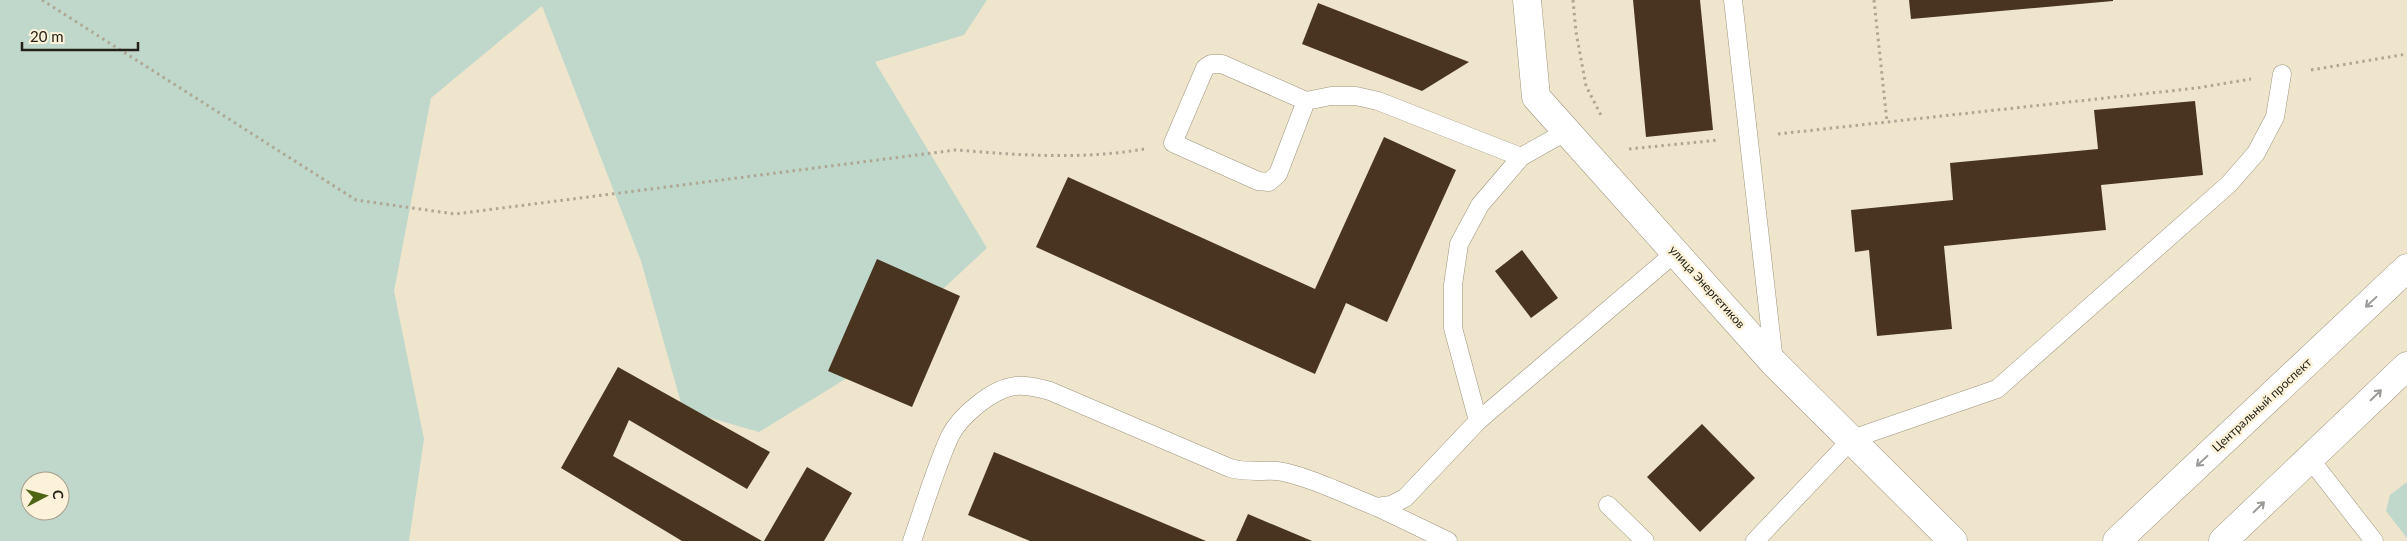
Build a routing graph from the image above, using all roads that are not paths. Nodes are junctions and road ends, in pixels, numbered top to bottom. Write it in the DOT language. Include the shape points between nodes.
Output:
graph roads {
  1 [pos="1527,0"];
  2 [pos="1733,0"];
  3 [pos="2282,74"];
  4 [pos="1306,101"];
  5 [pos="1566,131"];
  6 [pos="1521,157"];
  7 [pos="1676,252"];
  8 [pos="2407,268"];
  9 [pos="1774,363"];
  10 [pos="2407,366"];
  11 [pos="1478,421"];
  12 [pos="1852,439"];
  13 [pos="2310,459"];
  14 [pos="1608,505"];
  15 [pos="1377,507"];
  16 [pos="912,541"];
  17 [pos="1448,541"];
  18 [pos="1645,541"];
  19 [pos="1755,541"];
  20 [pos="1953,541"];
  21 [pos="2117,541"];
  22 [pos="2223,541"];
  23 [pos="2374,541"];
  1 -- 5 [label="street, улица Энергетиков" via="1536,97"];
  2 -- 9 [label="lane"];
  3 -- 12 [label="lane" via="2275,117 2256,153 2229,184 1997,389"];
  4 -- 4 [label="lane" via="1222,64 1211,64 1205,68 1173,143 1258,181 1269,182 1278,174"];
  4 -- 6 [label="lane" via="1331,96 1378,100"];
  5 -- 6 [label="lane"];
  5 -- 7 [label="street, улица Энергетиков"];
  6 -- 11 [label="lane" via="1480,204 1459,244 1453,285 1453,328"];
  7 -- 9 [label="street, улица Энергетиков"];
  7 -- 11 [label="lane"];
  8 -- 21 [label="street, Центральный проспект, one-way"];
  9 -- 12 [label="street, улица Энергетиков"];
  13 -- 10 [label="street, one-way"];
  11 -- 15 [label="lane" via="1405,498"];
  12 -- 19 [label="lane"];
  12 -- 20 [label="street, улица Энергетиков"];
  22 -- 13 [label="street, one-way"];
  13 -- 23 [label="lane"];
  14 -- 18 [label="lane"];
  15 -- 16 [label="lane" via="1277,471 1243,472 1230,468 1050,391 1014,386 982,401 951,435"];
  15 -- 17 [label="lane"];
}
